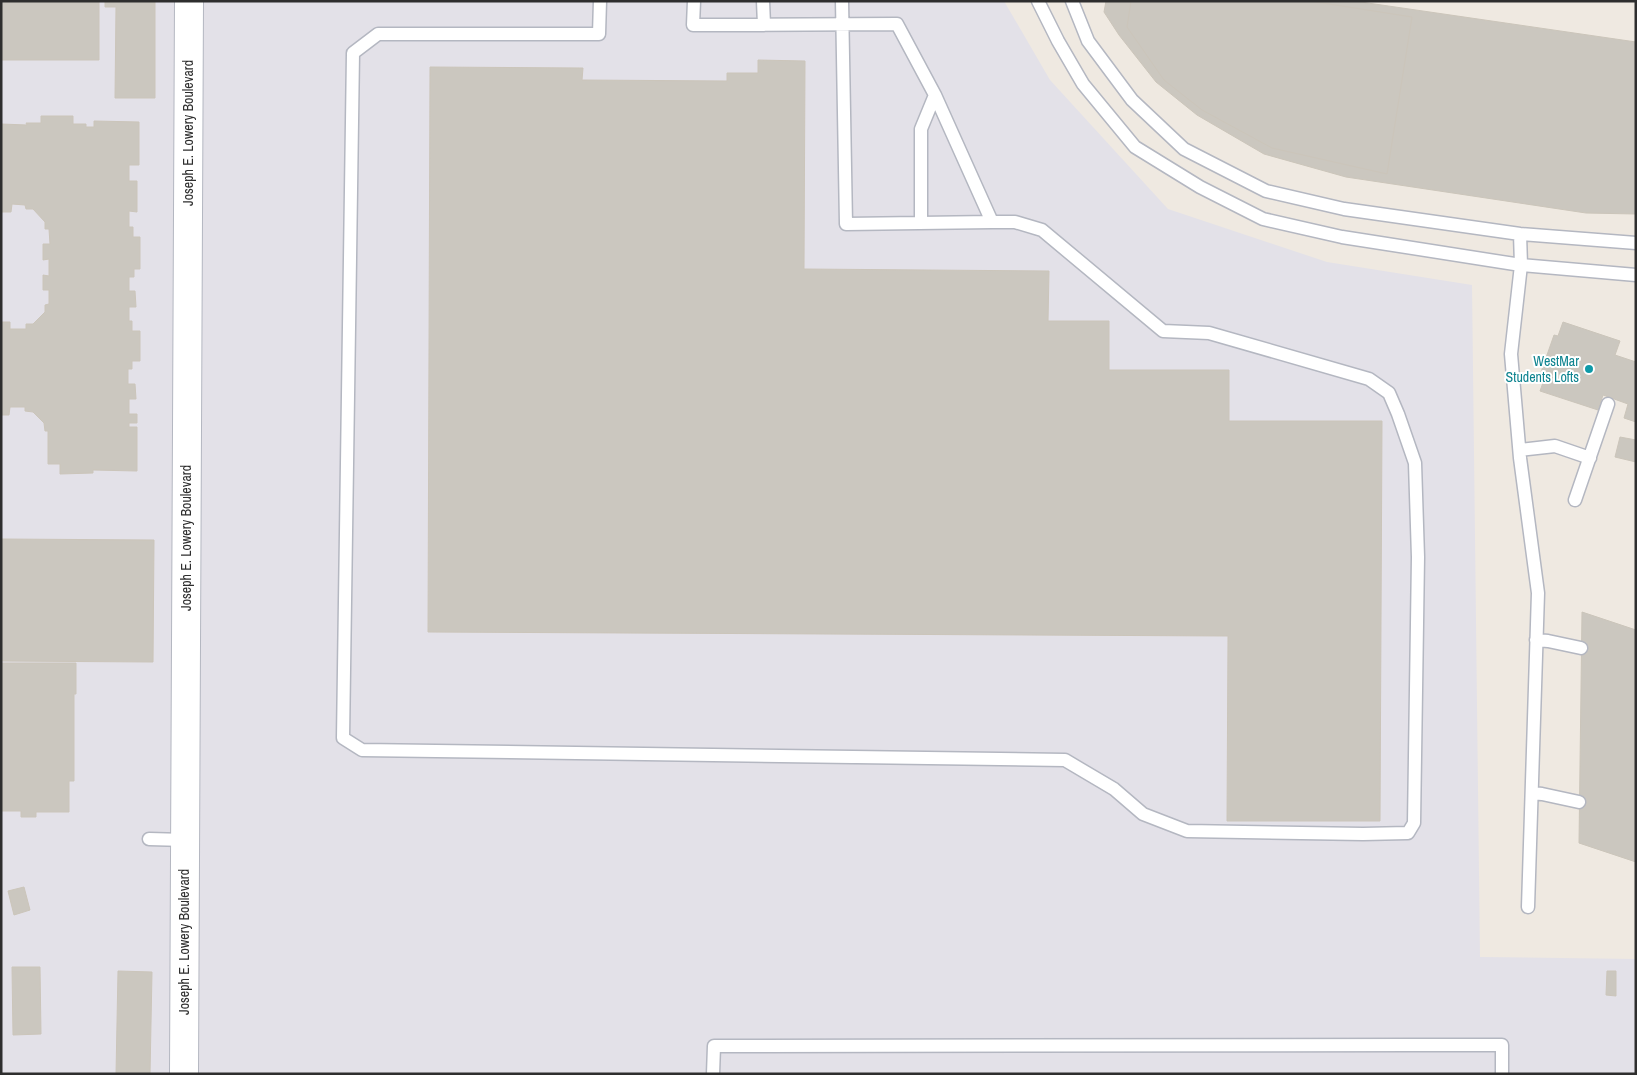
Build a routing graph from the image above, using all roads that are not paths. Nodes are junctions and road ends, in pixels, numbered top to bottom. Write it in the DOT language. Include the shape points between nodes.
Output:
graph roads {
  1 [pos="188,1"];
  2 [pos="600,1"];
  3 [pos="694,1"];
  4 [pos="764,1"];
  5 [pos="842,1"];
  6 [pos="1038,1"];
  7 [pos="1072,1"];
  8 [pos="764,25"];
  9 [pos="842,25"];
  10 [pos="935,95"];
  11 [pos="992,222"];
  12 [pos="921,223"];
  13 [pos="1520,234"];
  14 [pos="1636,243"];
  15 [pos="1521,265"];
  16 [pos="1636,275"];
  17 [pos="1608,404"];
  18 [pos="1520,450"];
  19 [pos="1590,458"];
  20 [pos="1575,500"];
  21 [pos="1536,640"];
  22 [pos="1581,648"];
  23 [pos="1532,793"];
  24 [pos="1579,802"];
  25 [pos="149,839"];
  26 [pos="185,840"];
  27 [pos="1528,907"];
  28 [pos="184,1074"];
  29 [pos="713,1074"];
  30 [pos="1502,1074"];
  1 -- 26 [label="main road, Joseph E. Lowery Boulevard"];
  2 -- 11 [label="lane" via="599,34 378,34 353,53 343,738 362,750 1065,760 1114,789 1143,814 1187,831 1408,832 1414,823 1418,557 1415,462 1389,393 1369,379 1210,333 1163,331 1042,230 1015,222"];
  3 -- 8 [label="lane" via="693,25"];
  4 -- 8 [label="lane"];
  5 -- 9 [label="lane"];
  6 -- 15 [label="lane" via="1083,84 1135,147 1200,188 1262,219 1342,237"];
  7 -- 13 [label="lane" via="1088,40 1132,100 1184,149 1266,191 1344,208"];
  8 -- 9 [label="lane"];
  9 -- 10 [label="lane" via="897,24"];
  9 -- 12 [label="lane" via="846,224"];
  10 -- 11 [label="lane"];
  10 -- 12 [label="lane" via="921,129"];
  11 -- 12 [label="lane"];
  13 -- 14 [label="lane"];
  13 -- 15 [label="lane"];
  15 -- 16 [label="lane"];
  15 -- 18 [label="lane" via="1511,354"];
  17 -- 19 [label="lane"];
  18 -- 19 [label="lane" via="1556,446"];
  18 -- 21 [label="lane" via="1538,593"];
  19 -- 20 [label="lane"];
  21 -- 22 [label="lane"];
  21 -- 23 [label="lane"];
  23 -- 24 [label="lane"];
  23 -- 27 [label="lane"];
  25 -- 26 [label="lane"];
  26 -- 28 [label="main road, Joseph E. Lowery Boulevard"];
  29 -- 30 [label="lane" via="714,1046 1502,1045"];
}
